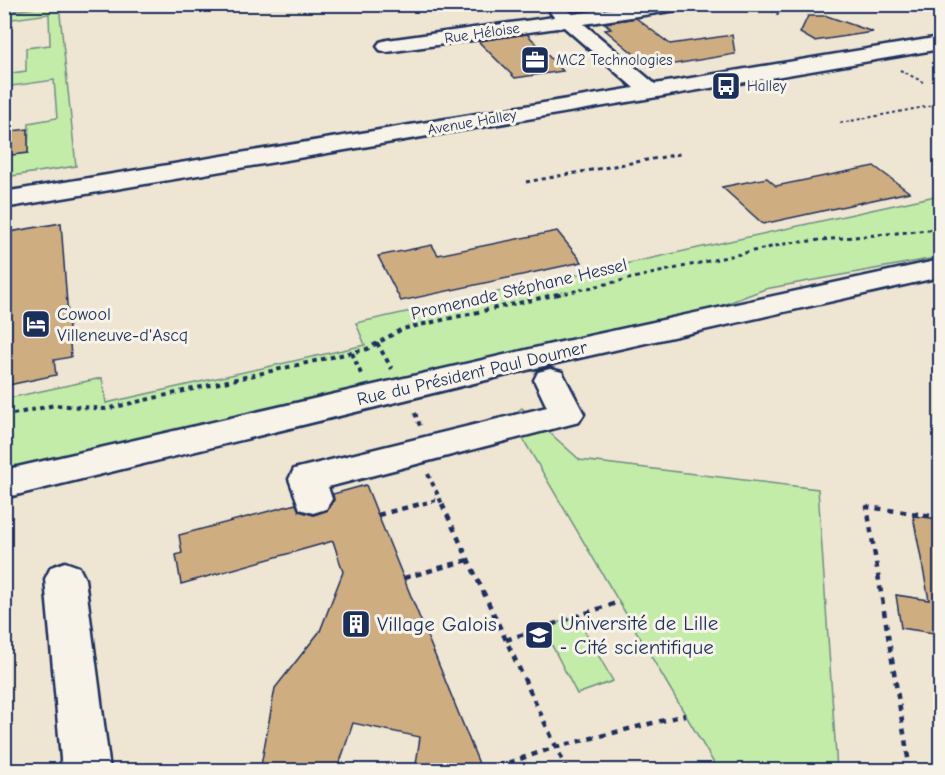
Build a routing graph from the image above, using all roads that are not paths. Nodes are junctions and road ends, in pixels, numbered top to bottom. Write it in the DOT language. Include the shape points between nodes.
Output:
graph roads {
  1 [pos="550,4"];
  2 [pos="684,4"];
  3 [pos="569,21"];
  4 [pos="940,43"];
  5 [pos="387,46"];
  6 [pos="651,92"];
  7 [pos="4,200"];
  8 [pos="940,269"];
  9 [pos="550,380"];
  10 [pos="4,484"];
  11 [pos="313,499"];
  12 [pos="65,579"];
  13 [pos="86,771"];
  1 -- 3 [label="street"];
  2 -- 3 [label="street, Rue Héloise"];
  3 -- 5 [label="street, Rue Héloise"];
  3 -- 6 [label="street"];
  4 -- 6 [label="street, Avenue Halley"];
  6 -- 7 [label="street, Avenue Halley"];
  8 -- 10 [label="street, Rue du Président Paul Doumer" via="576,348"];
  9 -- 11 [label="street" via="567,414 307,479"];
  12 -- 13 [label="street"];
}
